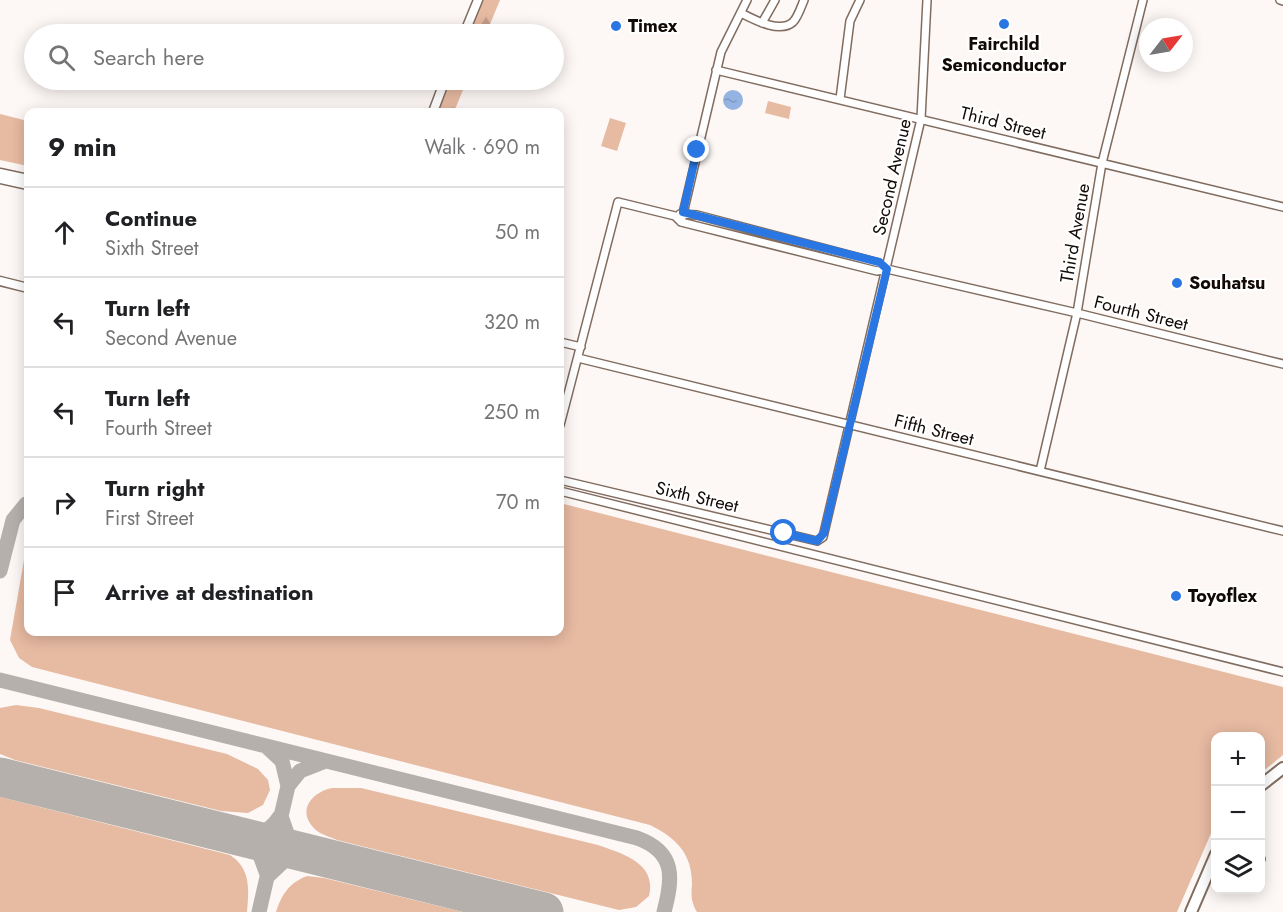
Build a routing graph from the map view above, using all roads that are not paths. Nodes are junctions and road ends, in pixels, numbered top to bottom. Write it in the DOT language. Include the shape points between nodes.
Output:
graph roads {
  1 [pos="478,0"];
  2 [pos="747,0"];
  3 [pos="775,0"];
  4 [pos="804,0"];
  5 [pos="860,0"];
  6 [pos="927,0"];
  7 [pos="1143,0"];
  8 [pos="741,13"];
  9 [pos="762,23"];
  10 [pos="468,24"];
  11 [pos="716,70"];
  12 [pos="441,90"];
  13 [pos="840,99"];
  14 [pos="434,108"];
  15 [pos="921,118"];
  16 [pos="1102,164"];
  17 [pos="0,172"];
  18 [pos="24,178"];
  19 [pos="0,179"];
  20 [pos="24,184"];
  21 [pos="1283,207"];
  22 [pos="683,212"];
  23 [pos="697,215"];
  24 [pos="675,216"];
  25 [pos="681,222"];
  26 [pos="694,225"];
  27 [pos="740,226"];
  28 [pos="737,236"];
  29 [pos="777,236"];
  30 [pos="775,245"];
  31 [pos="811,245"];
  32 [pos="810,254"];
  33 [pos="887,269"];
  34 [pos="0,281"];
  35 [pos="24,287"];
  36 [pos="1077,312"];
  37 [pos="564,343"];
  38 [pos="581,347"];
  39 [pos="578,358"];
  40 [pos="1283,364"];
  41 [pos="564,410"];
  42 [pos="850,424"];
  43 [pos="1040,471"];
  44 [pos="564,481"];
  45 [pos="564,492"];
  46 [pos="1283,531"];
  47 [pos="824,533"];
  48 [pos="1283,672"];
  49 [pos="1283,768"];
  50 [pos="1265,782"];
  51 [pos="1211,864"];
  52 [pos="1191,912"];
  1 -- 10 [label="street"];
  2 -- 8 [label="street"];
  3 -- 9 [label="street"];
  4 -- 9 [label="street" via="789,24"];
  5 -- 13 [label="street" via="850,21"];
  6 -- 15 [label="street, Second Avenue"];
  7 -- 16 [label="street, Third Avenue"];
  8 -- 9 [label="street"];
  8 -- 11 [label="street"];
  11 -- 13 [label="street, Third Street"];
  11 -- 22 [label="street"];
  12 -- 14 [label="street"];
  13 -- 15 [label="street, Third Street"];
  15 -- 16 [label="street, Third Street"];
  15 -- 33 [label="street, Second Avenue"];
  16 -- 21 [label="street, Third Street"];
  16 -- 36 [label="street, Third Avenue"];
  17 -- 18 [label="street"];
  19 -- 20 [label="street"];
  22 -- 23 [label="street, Fourth Street"];
  22 -- 24 [label="street"];
  22 -- 25 [label="street"];
  23 -- 26 [label="street"];
  23 -- 27 [label="street, Fourth Street"];
  24 -- 25 [label="street"];
  24 -- 38 [label="street" via="618,202"];
  25 -- 26 [label="street, Fourth Street"];
  26 -- 28 [label="street, Fourth Street"];
  27 -- 28 [label="street"];
  27 -- 29 [label="street, Fourth Street"];
  28 -- 30 [label="street, Fourth Street"];
  29 -- 30 [label="street"];
  29 -- 31 [label="street, Fourth Street"];
  30 -- 32 [label="street, Fourth Street"];
  31 -- 32 [label="street"];
  31 -- 33 [label="street, Fourth Street" via="879,262"];
  32 -- 33 [label="street, Fourth Street" via="876,271"];
  33 -- 36 [label="street, Fourth Street"];
  33 -- 42 [label="street, Second Avenue"];
  34 -- 35 [label="street"];
  36 -- 40 [label="street, Fourth Street"];
  36 -- 43 [label="street, Third Avenue"];
  37 -- 38 [label="street"];
  38 -- 39 [label="street"];
  39 -- 41 [label="street"];
  39 -- 42 [label="street, Fifth Street"];
  42 -- 43 [label="street, Fifth Street"];
  42 -- 47 [label="street, Second Avenue"];
  43 -- 46 [label="street, Fifth Street"];
  44 -- 47 [label="street, Sixth Street" via="817,541"];
  45 -- 48 [label="street"];
  49 -- 50 [label="main road"];
  51 -- 52 [label="main road"];
}
